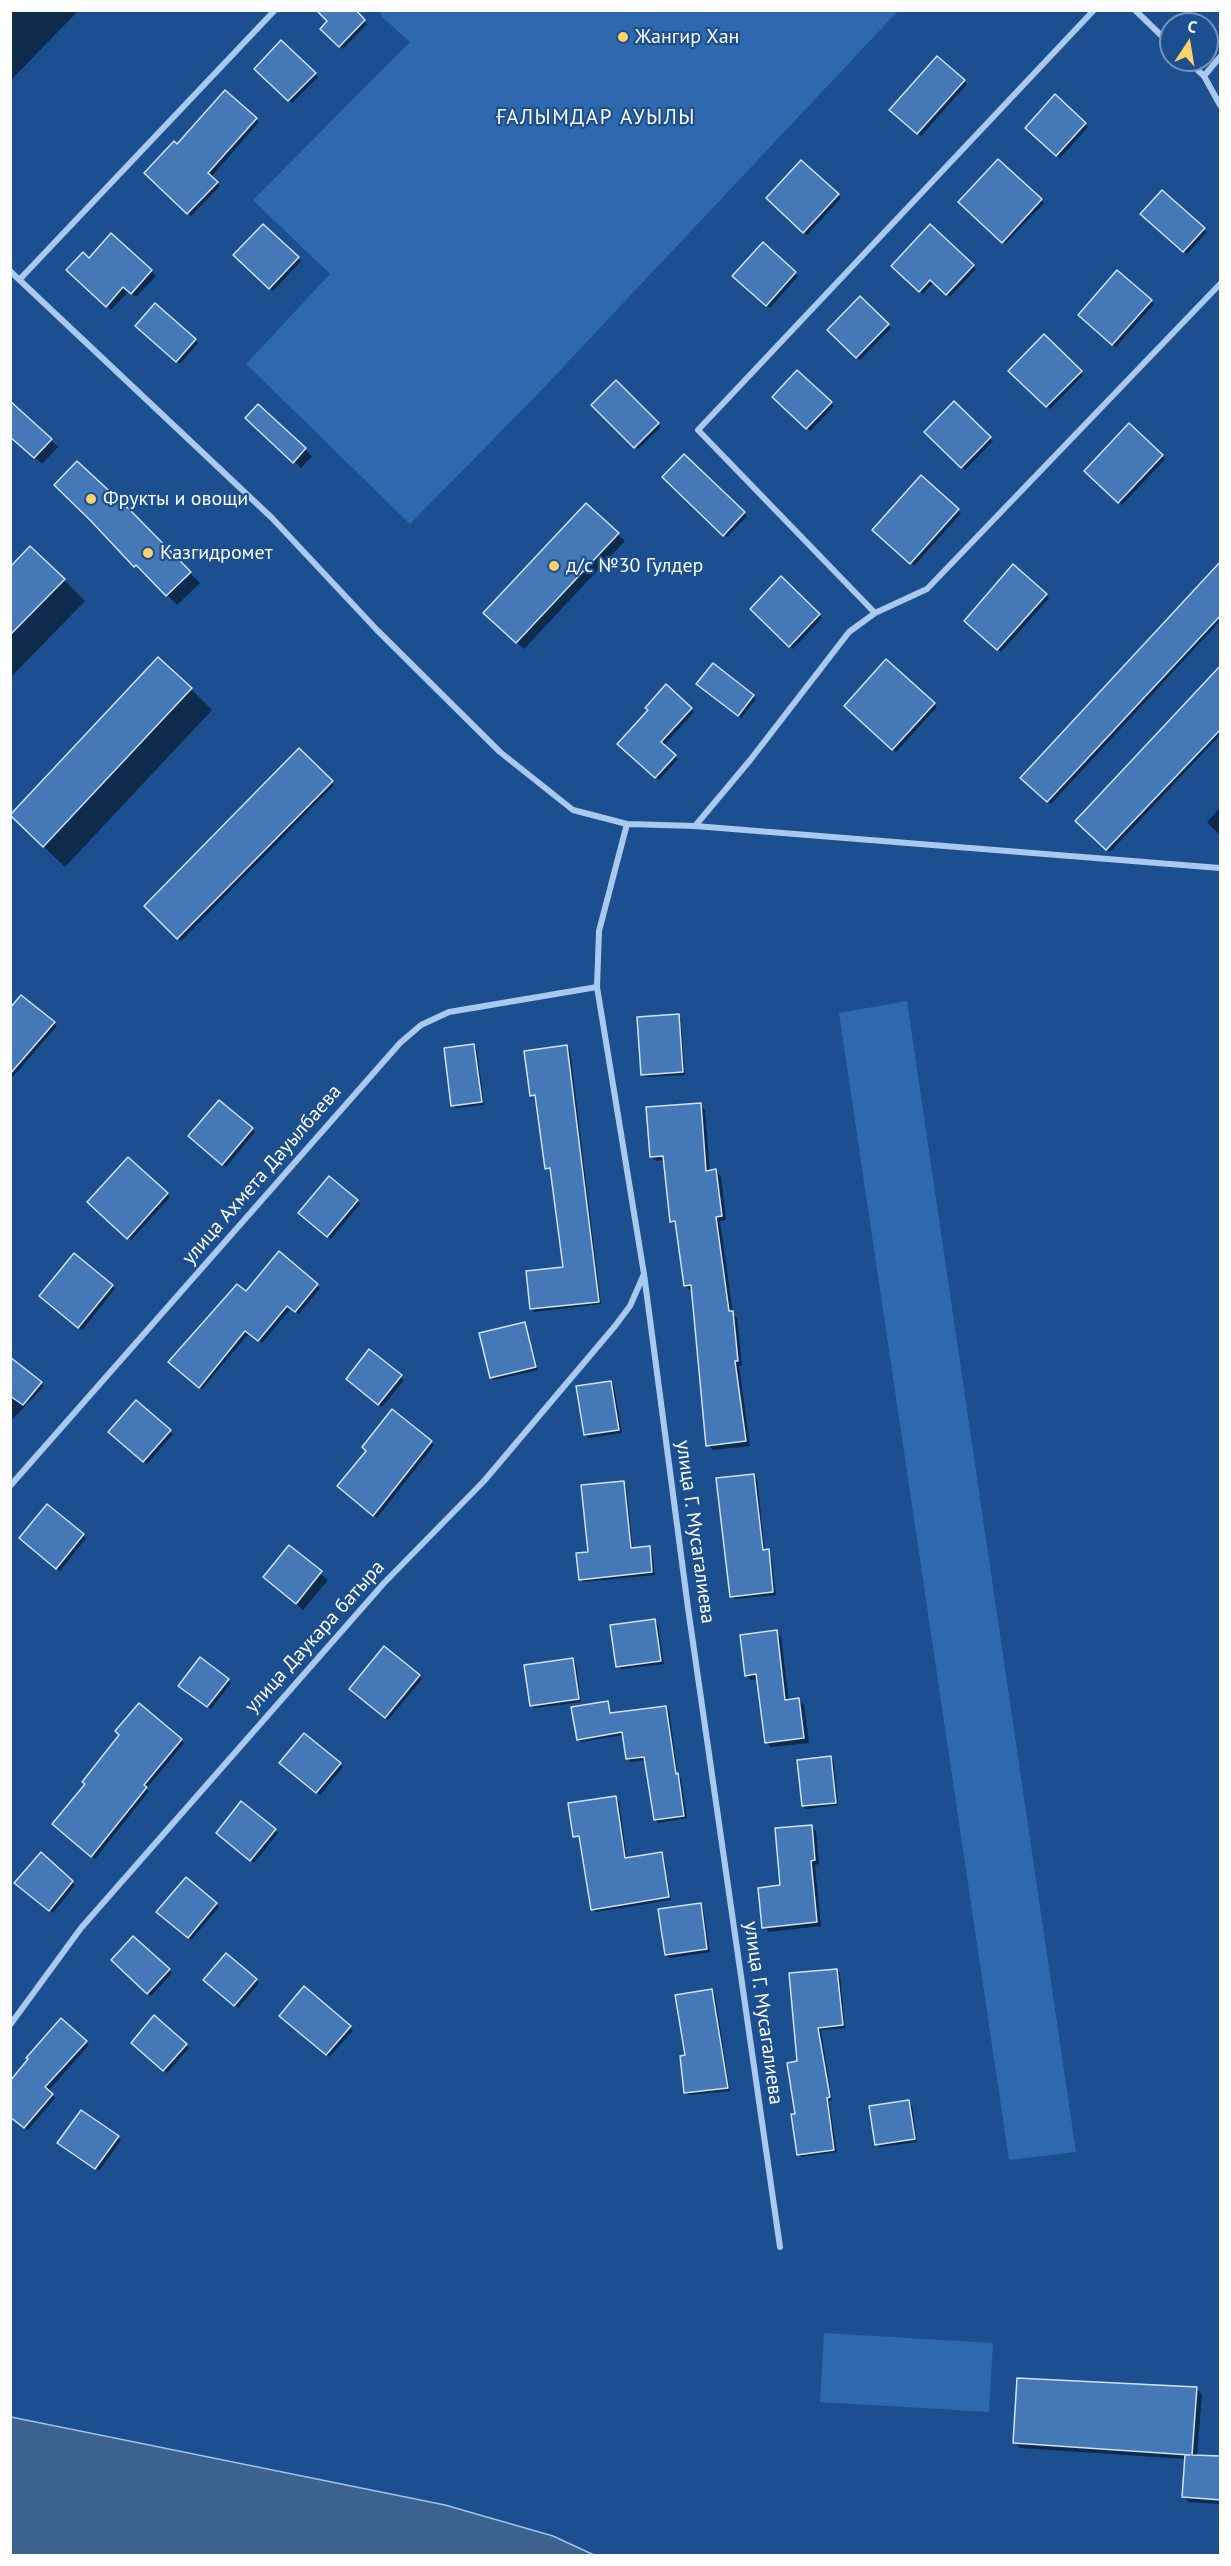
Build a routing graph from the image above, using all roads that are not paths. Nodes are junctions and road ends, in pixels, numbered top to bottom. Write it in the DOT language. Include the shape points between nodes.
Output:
graph roads {
  1 [pos="275,10"];
  2 [pos="1094,10"];
  3 [pos="1135,10"];
  4 [pos="1159,33"];
  5 [pos="1221,57"];
  6 [pos="1200,72"];
  7 [pos="1204,76"];
  8 [pos="1221,105"];
  9 [pos="10,271"];
  10 [pos="20,279"];
  11 [pos="1221,284"];
  12 [pos="875,613"];
  13 [pos="627,824"];
  14 [pos="695,826"];
  15 [pos="1221,868"];
  16 [pos="597,987"];
  17 [pos="644,1274"];
  18 [pos="10,1486"];
  19 [pos="10,2025"];
  20 [pos="780,2247"];
  1 -- 10 [label="street"];
  2 -- 12 [label="street" via="698,430"];
  3 -- 4 [label="street"];
  5 -- 7 [label="street"];
  6 -- 7 [label="street"];
  7 -- 8 [label="street"];
  9 -- 10 [label="street"];
  10 -- 13 [label="street" via="272,518 500,752 573,810"];
  11 -- 12 [label="street" via="927,590"];
  12 -- 14 [label="street" via="849,632"];
  13 -- 14 [label="street"];
  13 -- 16 [label="street, улица Г. Мусагалиева" via="599,931"];
  14 -- 15 [label="street"];
  16 -- 17 [label="street, улица Г. Мусагалиева"];
  16 -- 18 [label="street, улица Ахмета Дауылбаева" via="449,1012 421,1025 400,1043"];
  17 -- 19 [label="street, улица Даукара батыра" via="630,1306 608,1335 484,1481 384,1583 81,1928"];
  17 -- 20 [label="street, улица Г. Мусагалиева"];
}
